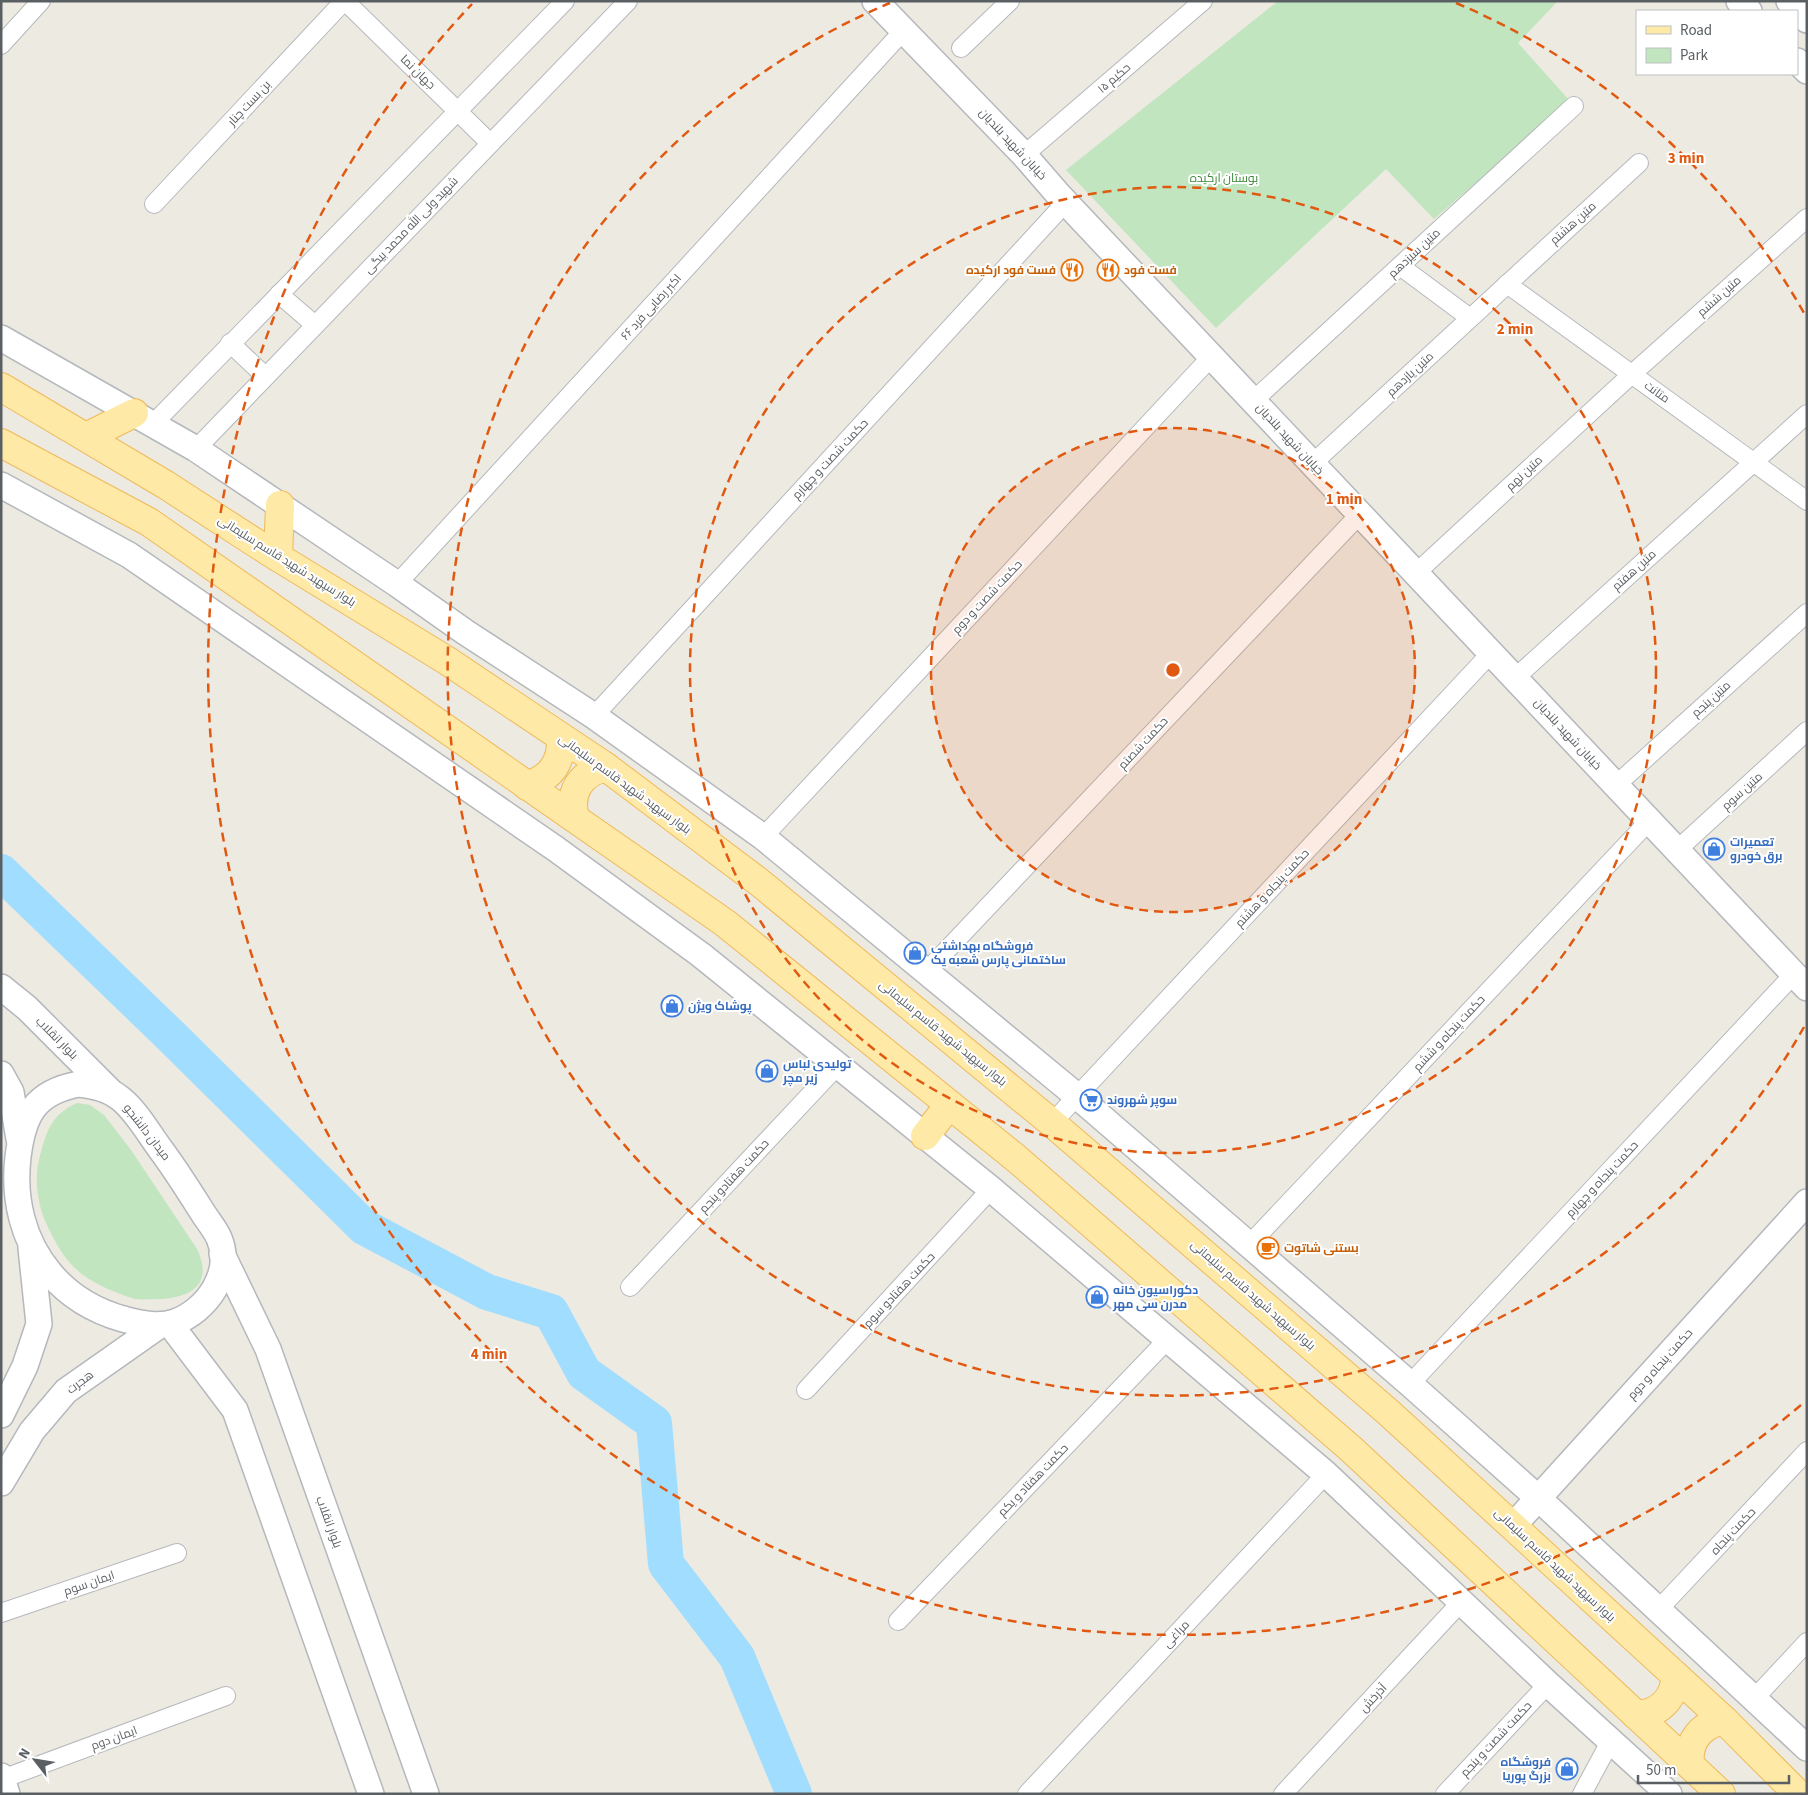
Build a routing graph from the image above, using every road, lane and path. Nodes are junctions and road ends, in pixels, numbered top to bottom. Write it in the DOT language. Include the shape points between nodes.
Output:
graph roads {
  1 [pos="41,1"];
  2 [pos="345,1"];
  3 [pos="565,1"];
  4 [pos="628,1"];
  5 [pos="875,1"];
  6 [pos="1010,1"];
  7 [pos="1203,1"];
  8 [pos="1739,1"];
  9 [pos="1748,10"];
  10 [pos="1798,10"];
  11 [pos="1807,20"];
  12 [pos="904,30"];
  13 [pos="1,45"];
  14 [pos="961,48"];
  15 [pos="1798,62"];
  16 [pos="1807,71"];
  17 [pos="1574,106"];
  18 [pos="459,112"];
  19 [pos="490,142"];
  20 [pos="1024,154"];
  21 [pos="1639,163"];
  22 [pos="1066,202"];
  23 [pos="154,204"];
  24 [pos="1807,218"];
  25 [pos="1400,266"];
  26 [pos="1507,284"];
  27 [pos="279,294"];
  28 [pos="1470,318"];
  29 [pos="315,325"];
  30 [pos="1,338"];
  31 [pos="230,343"];
  32 [pos="1212,356"];
  33 [pos="1632,374"];
  34 [pos="266,376"];
  35 [pos="1,387"];
  36 [pos="1253,400"];
  37 [pos="1807,414"];
  38 [pos="143,418"];
  39 [pos="86,437"];
  40 [pos="1,443"];
  41 [pos="196,449"];
  42 [pos="1753,462"];
  43 [pos="1313,464"];
  44 [pos="1,485"];
  45 [pos="1807,500"];
  46 [pos="280,505"];
  47 [pos="1360,514"];
  48 [pos="278,557"];
  49 [pos="1416,573"];
  50 [pos="397,584"];
  51 [pos="1807,614"];
  52 [pos="1492,653"];
  53 [pos="1515,678"];
  54 [pos="594,716"];
  55 [pos="1807,731"];
  56 [pos="561,738"];
  57 [pos="606,768"];
  58 [pos="1616,785"];
  59 [pos="527,786"];
  60 [pos="575,818"];
  61 [pos="1649,821"];
  62 [pos="763,837"];
  63 [pos="1677,850"];
  64 [pos="926,972"];
  65 [pos="1800,981"];
  66 [pos="1,987"];
  67 [pos="838,1065"];
  68 [pos="1,1074"];
  69 [pos="110,1091"];
  70 [pos="1077,1096"];
  71 [pos="948,1104"];
  72 [pos="1052,1122"];
  73 [pos="925,1136"];
  74 [pos="20,1145"];
  75 [pos="991,1189"];
  76 [pos="1807,1202"];
  77 [pos="31,1245"];
  78 [pos="1249,1245"];
  79 [pos="222,1254"];
  80 [pos="630,1287"];
  81 [pos="165,1324"];
  82 [pos="1168,1339"];
  83 [pos="1410,1384"];
  84 [pos="806,1390"];
  85 [pos="1,1416"];
  86 [pos="1807,1451"];
  87 [pos="1326,1474"];
  88 [pos="1,1483"];
  89 [pos="1538,1498"];
  90 [pos="1513,1526"];
  91 [pos="1434,1527"];
  92 [pos="1410,1552"];
  93 [pos="177,1553"];
  94 [pos="1462,1602"];
  95 [pos="1658,1610"];
  96 [pos="1,1613"];
  97 [pos="898,1621"];
  98 [pos="1807,1642"];
  99 [pos="1676,1676"];
  100 [pos="1548,1684"];
  101 [pos="226,1696"];
  102 [pos="1754,1699"];
  103 [pos="1636,1715"];
  104 [pos="1724,1720"];
  105 [pos="1611,1740"];
  106 [pos="1807,1748"];
  107 [pos="1690,1765"];
  108 [pos="4,1783"];
  109 [pos="371,1794"];
  110 [pos="426,1794"];
  111 [pos="1027,1794"];
  112 [pos="1283,1794"];
  113 [pos="1445,1794"];
  114 [pos="1582,1794"];
  115 [pos="1669,1794"];
  116 [pos="1721,1794"];
  117 [pos="1798,1794"];
  1 -- 13 [label="street"];
  2 -- 18 [label="street, جهان نما"];
  2 -- 23 [label="street, بن بست چنار"];
  3 -- 18 [label="street"];
  4 -- 19 [label="street, شهید ولی الله محمد بیگی"];
  5 -- 12 [label="street, خیابان شهید بلندیان"];
  6 -- 14 [label="street"];
  7 -- 20 [label="street, حکیم ۱۵"];
  8 -- 9 [label="street"];
  10 -- 11 [label="street"];
  12 -- 20 [label="street, خیابان شهید بلندیان"];
  12 -- 50 [label="street, ۶۶ اکبر رضایی فرد"];
  15 -- 16 [label="street"];
  17 -- 25 [label="street, متین سیزدهم"];
  18 -- 19 [label="street, جهان نما"];
  18 -- 27 [label="street"];
  19 -- 29 [label="street, شهید ولی الله محمد بیگی"];
  20 -- 22 [label="street, خیابان شهید بلندیان"];
  21 -- 26 [label="street, متین هشتم"];
  22 -- 32 [label="street, خیابان شهید بلندیان"];
  22 -- 54 [label="street, حکمت شصت و چهارم"];
  24 -- 33 [label="street, متین ششم"];
  25 -- 28 [label="street"];
  25 -- 36 [label="street, متین سیزدهم"];
  26 -- 28 [label="street, متین یازدهم"];
  26 -- 33 [label="street, متانت"];
  27 -- 29 [label="street"];
  27 -- 31 [label="street"];
  28 -- 43 [label="street, متین یازدهم"];
  29 -- 34 [label="street, شهید ولی الله محمد بیگی"];
  30 -- 38 [label="street"];
  31 -- 34 [label="street"];
  31 -- 38 [label="street"];
  32 -- 36 [label="street, خیابان شهید بلندیان"];
  32 -- 62 [label="street, حکمت شصت و دوم"];
  33 -- 42 [label="street, متانت"];
  33 -- 49 [label="street, متین نهم"];
  34 -- 41 [label="street, شهید ولی الله محمد بیگی"];
  35 -- 39 [label="main road, بلوار سپهبد شهید قاسم سلیمانی"];
  36 -- 43 [label="street, خیابان شهید بلندیان"];
  37 -- 42 [label="street, متین هفتم"];
  38 -- 39 [label="main road"];
  38 -- 41 [label="street"];
  39 -- 48 [label="main road, بلوار سپهبد شهید قاسم سلیمانی"];
  40 -- 59 [label="main road" via="149,522"];
  41 -- 46 [label="street"];
  42 -- 45 [label="street, متانت"];
  42 -- 53 [label="street, متین هفتم"];
  43 -- 47 [label="street, خیابان شهید بلندیان"];
  44 -- 67 [label="street" via="129,555 506,814 701,955"];
  46 -- 48 [label="main road"];
  46 -- 50 [label="street"];
  47 -- 49 [label="street, خیابان شهید بلندیان"];
  47 -- 64 [label="street, حکمت شصتم"];
  48 -- 56 [label="main road, بلوار سپهبد شهید قاسم سلیمانی" via="446,660"];
  49 -- 52 [label="street, خیابان شهید بلندیان"];
  50 -- 54 [label="street"];
  51 -- 58 [label="street, متین پنجم"];
  52 -- 53 [label="street, خیابان شهید بلندیان"];
  52 -- 70 [label="street, حکمت پنجاه و هشتم"];
  53 -- 58 [label="street, خیابان شهید بلندیان"];
  54 -- 62 [label="street"];
  55 -- 63 [label="street, متین سوم"];
  56 -- 57 [label="main road, بلوار سپهبد شهید قاسم سلیمانی"];
  56 -- 59 [label="main road" via="559,759 554,768 538,782"];
  57 -- 60 [label="main road" via="589,773 577,785 572,802"];
  57 -- 72 [label="main road, بلوار سپهبد شهید قاسم سلیمانی" via="759,882"];
  58 -- 61 [label="street, خیابان شهید بلندیان"];
  59 -- 60 [label="main road"];
  60 -- 71 [label="main road" via="725,923"];
  61 -- 63 [label="street, خیابان شهید بلندیان"];
  61 -- 78 [label="street, حکمت پنجاه و ششم"];
  62 -- 64 [label="street"];
  63 -- 65 [label="street, خیابان شهید بلندیان"];
  64 -- 70 [label="street"];
  65 -- 83 [label="street, حکمت پنجاه و چهارم"];
  66 -- 69 [label="street, بلوار انقلاب" via="27,1008"];
  67 -- 73 [label="street"];
  67 -- 80 [label="street, حکمت هفتادو پنجم"];
  68 -- 74 [label="street" via="10,1092"];
  69 -- 74 [label="street, میدان دانشجو" via="79,1084 50,1093 28,1115"];
  69 -- 79 [label="street, میدان دانشجو" via="122,1100 174,1167 220,1239"];
  70 -- 72 [label="street, حکمت پنجاه و هشتم"];
  70 -- 78 [label="street"];
  71 -- 73 [label="main road"];
  71 -- 91 [label="main road" via="1351,1449"];
  72 -- 90 [label="main road, بلوار سپهبد شهید قاسم سلیمانی" via="1388,1412"];
  73 -- 75 [label="street"];
  74 -- 77 [label="street, میدان دانشجو" via="16,1179 20,1213"];
  75 -- 82 [label="street"];
  75 -- 84 [label="street, حکمت هفتادو سوم"];
  76 -- 89 [label="street, حکمت پنجاه و دوم"];
  77 -- 81 [label="street, میدان دانشجو" via="50,1274 76,1297 105,1314 138,1323"];
  77 -- 85 [label="street" via="40,1324 25,1366"];
  78 -- 83 [label="street"];
  79 -- 81 [label="street, میدان دانشجو" via="222,1270 209,1299 198,1310"];
  79 -- 110 [label="street, بلوار انقلاب" via="268,1349"];
  81 -- 88 [label="street, هجرت" via="66,1391 32,1431"];
  81 -- 109 [label="street" via="235,1410"];
  82 -- 87 [label="street"];
  82 -- 97 [label="street, حکمت هفتاد و یکم"];
  83 -- 89 [label="street"];
  86 -- 95 [label="street, حکمت پنجاه"];
  87 -- 92 [label="street"];
  87 -- 111 [label="street, مراغی"];
  89 -- 90 [label="street, حکمت پنجاه و دوم"];
  89 -- 95 [label="street"];
  90 -- 99 [label="main road, بلوار سپهبد شهید قاسم سلیمانی"];
  91 -- 92 [label="street"];
  91 -- 103 [label="main road"];
  92 -- 94 [label="street"];
  93 -- 96 [label="street, ایمان سوم"];
  94 -- 100 [label="street"];
  94 -- 112 [label="street, آذرخش"];
  95 -- 102 [label="street"];
  98 -- 102 [label="street"];
  99 -- 103 [label="main road" via="1667,1701 1653,1712"];
  99 -- 104 [label="main road, بلوار سپهبد شهید قاسم سلیمانی"];
  100 -- 105 [label="street"];
  100 -- 113 [label="street, حکمت شصت و پنجم"];
  101 -- 108 [label="street, ایمان دوم"];
  102 -- 106 [label="street"];
  103 -- 107 [label="main road"];
  104 -- 107 [label="main road" via="1700,1731 1690,1747"];
  104 -- 117 [label="main road, بلوار سپهبد شهید قاسم سلیمانی"];
  105 -- 114 [label="street"];
  105 -- 115 [label="street"];
  107 -- 116 [label="main road"];
}
